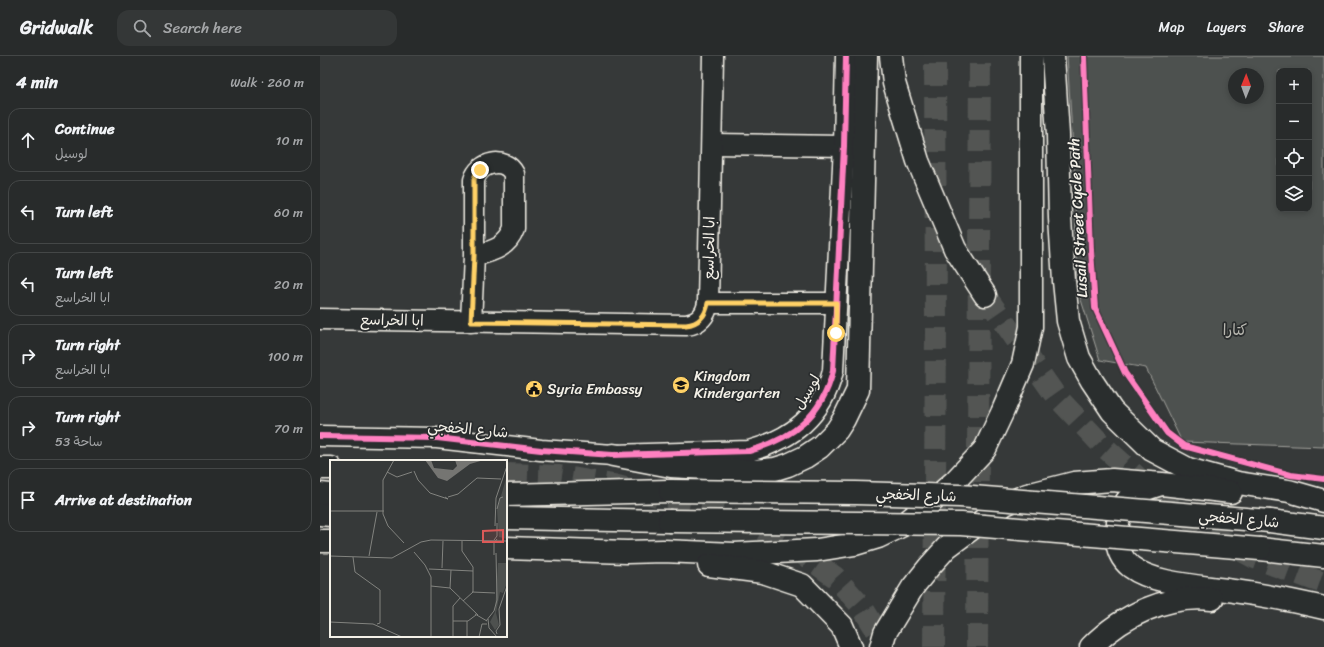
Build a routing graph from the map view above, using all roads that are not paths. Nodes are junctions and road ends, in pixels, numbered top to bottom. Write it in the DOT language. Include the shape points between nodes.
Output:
graph roads {
  1 [pos="713,56"];
  2 [pos="846,56"];
  3 [pos="866,56"];
  4 [pos="890,56"];
  5 [pos="1031,56"];
  6 [pos="1053,56"];
  7 [pos="712,144"];
  8 [pos="844,146"];
  9 [pos="474,256"];
  10 [pos="985,295"];
  11 [pos="708,303"];
  12 [pos="836,303"];
  13 [pos="320,319"];
  14 [pos="471,322"];
  15 [pos="320,436"];
  16 [pos="613,455"];
  17 [pos="1162,484"];
  18 [pos="320,494"];
  19 [pos="330,495"];
  20 [pos="507,495"];
  21 [pos="1324,502"];
  22 [pos="320,514"];
  23 [pos="330,515"];
  24 [pos="507,518"];
  25 [pos="1324,528"];
  26 [pos="507,548"];
  27 [pos="1264,550"];
  28 [pos="627,552"];
  29 [pos="1324,556"];
  30 [pos="1324,565"];
  31 [pos="1324,608"];
  32 [pos="850,647"];
  33 [pos="881,647"];
  34 [pos="1091,647"];
  1 -- 7 [label="street, ابا الخراسع"];
  2 -- 8 [label="street, لوسيل"];
  3 -- 16 [label="highway" via="858,390 844,419 820,447 805,457 775,468 755,471 671,466"];
  4 -- 10 [label="highway" via="894,83 918,160 955,249"];
  5 -- 28 [label="highway" via="1031,327 1023,364 985,449 954,482 903,525 855,544 817,550 734,554"];
  6 -- 21 [label="highway" via="1060,226 1068,315 1079,358 1092,381 1112,411 1152,450 1188,469 1238,483 1289,491"];
  7 -- 8 [label="street"];
  7 -- 11 [label="street, ابا الخراسع"];
  8 -- 12 [label="street, لوسيل"];
  9 -- 14 [label="street"];
  11 -- 12 [label="street"];
  11 -- 14 [label="street, ابا الخراسع" via="701,319 686,325"];
  12 -- 16 [label="street, لوسيل" via="831,381 814,411 788,436 768,446 749,451"];
  13 -- 14 [label="street, ابا الخراسع"];
  15 -- 16 [label="street, شارع الخفجي" via="437,438"];
  17 -- 21 [label="highway"];
  17 -- 31 [label="highway" via="1139,491 1122,506 1117,540 1119,552 1130,566 1140,573 1162,580 1280,598"];
  17 -- 33 [label="highway" via="1112,480 1074,483 1005,504 947,547 929,567 897,613 885,633"];
  18 -- 19 [label="highway"];
  20 -- 25 [label="highway, شارع الخفجي, bridge" via="670,491 960,496 1270,521"];
  22 -- 23 [label="highway"];
  24 -- 27 [label="highway, شارع الخفجي, bridge" via="961,524"];
  26 -- 28 [label="highway"];
  27 -- 29 [label="highway, شارع الخفجي"];
  27 -- 30 [label="highway"];
  28 -- 32 [label="highway" via="662,560 763,572 802,585 842,626"];
  31 -- 34 [label="highway" via="1206,598 1182,599 1132,615 1105,633"];
}
